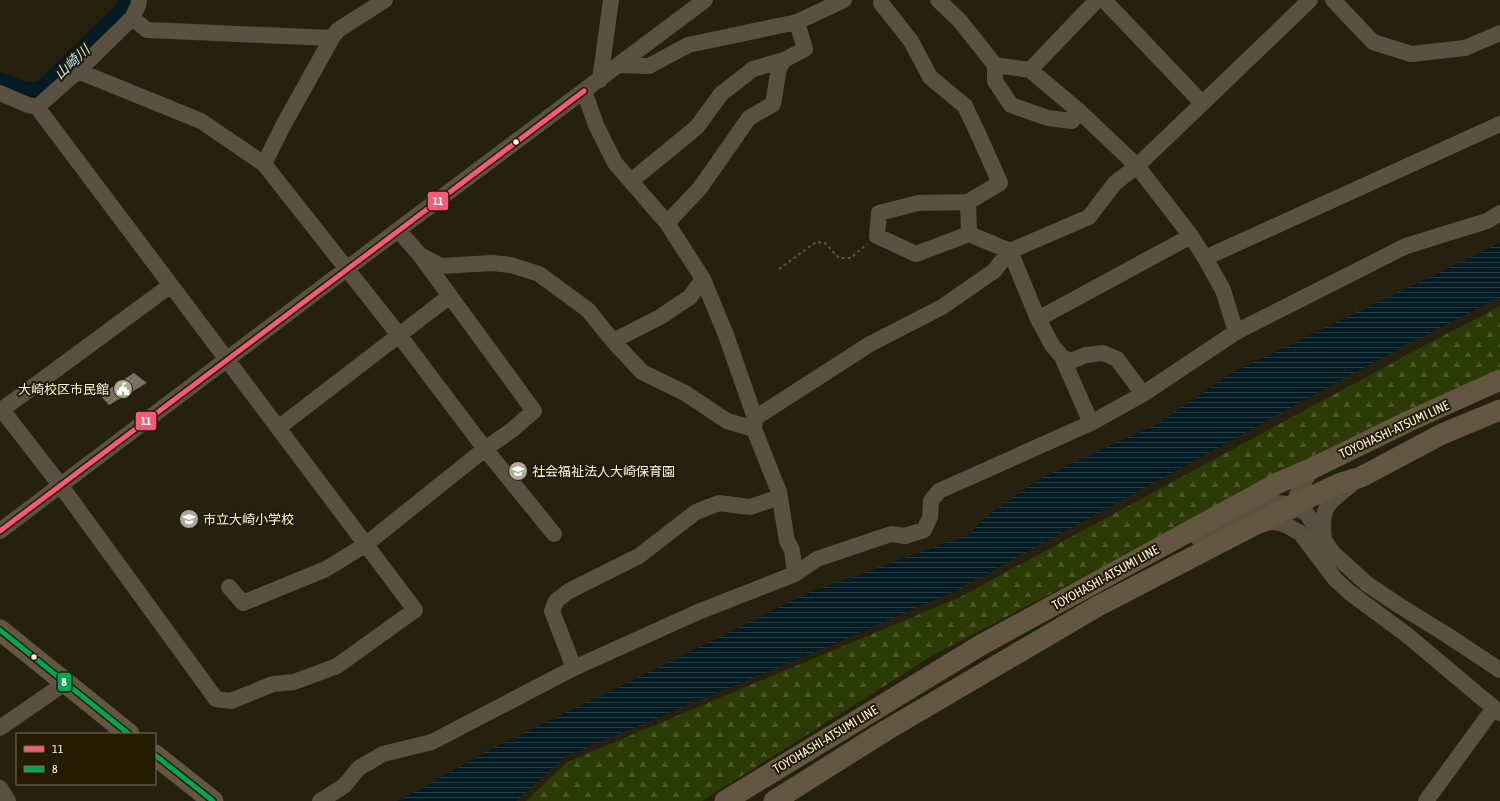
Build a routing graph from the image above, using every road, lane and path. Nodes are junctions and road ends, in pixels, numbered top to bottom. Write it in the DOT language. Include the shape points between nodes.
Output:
graph roads {
  1 [pos="139,0"];
  2 [pos="385,0"];
  3 [pos="611,0"];
  4 [pos="705,0"];
  5 [pos="844,0"];
  6 [pos="938,0"];
  7 [pos="1097,0"];
  8 [pos="1104,0"];
  9 [pos="1310,0"];
  10 [pos="1334,0"];
  11 [pos="881,1"];
  12 [pos="132,18"];
  13 [pos="797,22"];
  14 [pos="1500,33"];
  15 [pos="332,38"];
  16 [pos="784,60"];
  17 [pos="620,65"];
  18 [pos="995,65"];
  19 [pos="1030,70"];
  20 [pos="78,71"];
  21 [pos="600,80"];
  22 [pos="584,91"];
  23 [pos="0,93"];
  24 [pos="1202,103"];
  25 [pos="38,107"];
  26 [pos="1079,111"];
  27 [pos="1500,124"];
  28 [pos="264,164"];
  29 [pos="1137,166"];
  30 [pos="631,181"];
  31 [pos="968,202"];
  32 [pos="1500,213"];
  33 [pos="667,223"];
  34 [pos="398,230"];
  35 [pos="969,234"];
  36 [pos="877,236"];
  37 [pos="1191,236"];
  38 [pos="1010,252"];
  39 [pos="420,255"];
  40 [pos="1205,258"];
  41 [pos="779,269"];
  42 [pos="347,270"];
  43 [pos="703,279"];
  44 [pos="171,285"];
  45 [pos="450,296"];
  46 [pos="1038,319"];
  47 [pos="1236,332"];
  48 [pos="399,335"];
  49 [pos="613,341"];
  50 [pos="1062,358"];
  51 [pos="228,360"];
  52 [pos="1500,380"];
  53 [pos="1143,394"];
  54 [pos="1500,410"];
  55 [pos="1,411"];
  56 [pos="1091,423"];
  57 [pos="754,424"];
  58 [pos="278,428"];
  59 [pos="485,448"];
  60 [pos="1315,467"];
  61 [pos="1361,477"];
  62 [pos="61,486"];
  63 [pos="780,497"];
  64 [pos="1293,505"];
  65 [pos="1288,526"];
  66 [pos="1249,528"];
  67 [pos="0,531"];
  68 [pos="554,534"];
  69 [pos="1324,540"];
  70 [pos="365,545"];
  71 [pos="795,574"];
  72 [pos="229,587"];
  73 [pos="1,633"];
  74 [pos="966,654"];
  75 [pos="574,668"];
  76 [pos="1500,670"];
  77 [pos="65,683"];
  78 [pos="1497,710"];
  79 [pos="0,728"];
  80 [pos="128,733"];
  81 [pos="156,756"];
  82 [pos="0,788"];
  83 [pos="8,801"];
  84 [pos="213,801"];
  85 [pos="320,801"];
  86 [pos="725,801"];
  87 [pos="774,801"];
  88 [pos="1426,801"];
  1 -- 12 [label="street"];
  2 -- 15 [label="street" via="338,30"];
  3 -- 21 [label="street"];
  4 -- 17 [label="street"];
  5 -- 13 [label="street"];
  6 -- 18 [label="street" via="960,21"];
  7 -- 19 [label="street"];
  8 -- 24 [label="street"];
  9 -- 24 [label="street"];
  10 -- 14 [label="street" via="1373,42 1411,54 1464,48"];
  11 -- 31 [label="street" via="911,41 930,77 965,106 1000,183"];
  12 -- 15 [label="street" via="147,30"];
  12 -- 20 [label="street"];
  13 -- 16 [label="street" via="805,49"];
  13 -- 17 [label="street" via="688,45 649,66"];
  15 -- 28 [label="street"];
  16 -- 30 [label="street" via="753,69 721,94 697,127"];
  16 -- 33 [label="street" via="779,68 773,104 749,118 700,188"];
  17 -- 21 [label="street"];
  18 -- 19 [label="street"];
  18 -- 26 [label="street" via="995,81 1011,105 1048,118 1072,122"];
  19 -- 26 [label="street"];
  20 -- 25 [label="street"];
  20 -- 28 [label="street" via="201,121"];
  21 -- 22 [label="street"];
  22 -- 30 [label="street" via="614,163"];
  22 -- 34 [label="street"];
  23 -- 25 [label="street"];
  24 -- 29 [label="street"];
  25 -- 44 [label="street"];
  26 -- 29 [label="street"];
  27 -- 40 [label="street"];
  28 -- 42 [label="street"];
  29 -- 37 [label="street"];
  29 -- 38 [label="street" via="1116,183 1089,217"];
  30 -- 33 [label="street"];
  31 -- 35 [label="street"];
  31 -- 36 [label="street" via="918,203 880,213"];
  32 -- 47 [label="street" via="1487,221 1406,246"];
  33 -- 43 [label="street"];
  34 -- 39 [label="street"];
  34 -- 42 [label="street"];
  35 -- 36 [label="street" via="916,254"];
  35 -- 38 [label="street"];
  36 -- 41 [label="path" via="851,258 839,258 825,243 816,242"];
  37 -- 40 [label="street"];
  37 -- 46 [label="street"];
  38 -- 46 [label="street"];
  38 -- 57 [label="street" via="994,271 942,307 870,344"];
  39 -- 45 [label="street"];
  39 -- 49 [label="street" via="441,266 492,263 511,265 539,274 588,310"];
  40 -- 47 [label="street" via="1223,290"];
  42 -- 48 [label="street"];
  42 -- 51 [label="street"];
  43 -- 49 [label="street" via="690,297 660,317"];
  43 -- 57 [label="street" via="726,335"];
  44 -- 51 [label="street"];
  44 -- 55 [label="street"];
  45 -- 48 [label="street"];
  45 -- 59 [label="street" via="534,411"];
  46 -- 50 [label="street"];
  47 -- 53 [label="street"];
  48 -- 58 [label="street"];
  48 -- 59 [label="street"];
  49 -- 57 [label="street" via="642,372 685,393 727,421"];
  50 -- 53 [label="street" via="1071,361 1086,355 1103,354 1117,358"];
  50 -- 56 [label="street"];
  51 -- 58 [label="street"];
  51 -- 62 [label="street"];
  52 -- 60 [label="main road, TOYOHASHI-ATSUMI LINE"];
  53 -- 56 [label="street"];
  54 -- 61 [label="main road, TOYOHASHI-ATSUMI LINE" via="1442,434"];
  55 -- 62 [label="street"];
  56 -- 71 [label="street" via="939,491 931,500 930,517 924,530 905,536 890,534 817,559"];
  57 -- 63 [label="street"];
  58 -- 70 [label="street"];
  59 -- 68 [label="street"];
  59 -- 70 [label="street"];
  60 -- 64 [label="street" via="1305,478"];
  60 -- 74 [label="main road, TOYOHASHI-ATSUMI LINE" via="1276,484"];
  61 -- 64 [label="main road, TOYOHASHI-ATSUMI LINE" via="1341,483"];
  61 -- 69 [label="street" via="1329,502 1323,521"];
  62 -- 67 [label="street"];
  62 -- 70 [label="street" via="216,699 231,701 273,684 294,682 336,666 415,610"];
  63 -- 71 [label="street"];
  63 -- 75 [label="street" via="750,508 719,502 696,512 639,556 569,591 556,601 552,611"];
  64 -- 65 [label="street"];
  64 -- 66 [label="main road, TOYOHASHI-ATSUMI LINE"];
  64 -- 69 [label="street" via="1307,514"];
  64 -- 74 [label="street" via="1278,503 1255,508 1008,637"];
  65 -- 66 [label="street" via="1270,522"];
  65 -- 78 [label="street" via="1300,534 1335,579"];
  66 -- 87 [label="main road, TOYOHASHI-ATSUMI LINE" via="1092,610 885,731"];
  69 -- 76 [label="street" via="1332,552 1367,584"];
  70 -- 72 [label="street" via="326,569 243,603"];
  71 -- 75 [label="street" via="698,612"];
  73 -- 77 [label="main road"];
  74 -- 86 [label="main road, TOYOHASHI-ATSUMI LINE"];
  75 -- 85 [label="street" via="432,742 383,754 359,768 344,786"];
  77 -- 79 [label="street"];
  77 -- 80 [label="main road"];
  78 -- 88 [label="street"];
  81 -- 84 [label="main road"];
  82 -- 83 [label="street"];
}
